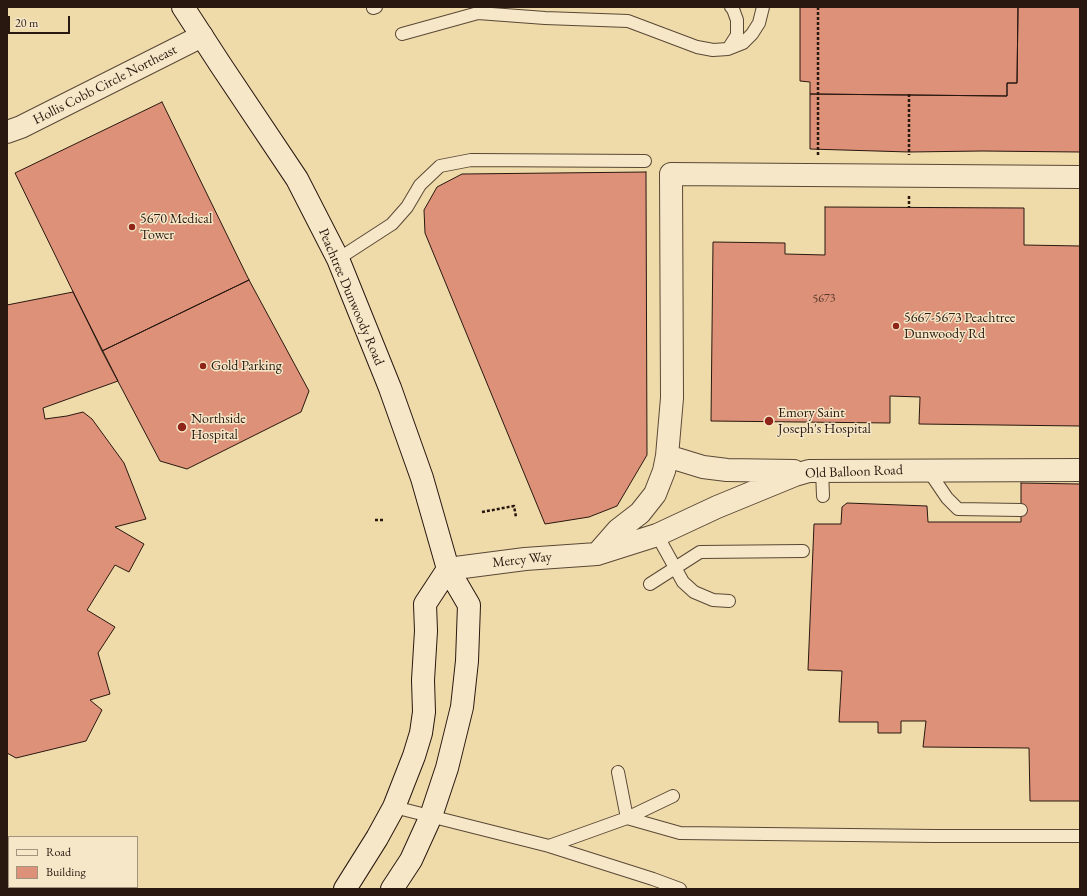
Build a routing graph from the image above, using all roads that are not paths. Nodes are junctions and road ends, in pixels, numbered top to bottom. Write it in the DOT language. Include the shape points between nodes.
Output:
graph roads {
  1 [pos="183,7"];
  2 [pos="731,7"];
  3 [pos="762,7"];
  4 [pos="402,34"];
  5 [pos="202,36"];
  6 [pos="728,49"];
  7 [pos="7,132"];
  8 [pos="645,161"];
  9 [pos="1080,177"];
  10 [pos="338,260"];
  11 [pos="668,456"];
  12 [pos="928,470"];
  13 [pos="1080,470"];
  14 [pos="816,471"];
  15 [pos="823,496"];
  16 [pos="1021,510"];
  17 [pos="657,535"];
  18 [pos="803,551"];
  19 [pos="597,554"];
  20 [pos="675,567"];
  21 [pos="448,569"];
  22 [pos="650,584"];
  23 [pos="729,601"];
  24 [pos="618,772"];
  25 [pos="673,796"];
  26 [pos="394,807"];
  27 [pos="431,816"];
  28 [pos="627,818"];
  29 [pos="1080,836"];
  30 [pos="550,846"];
  31 [pos="345,889"];
  32 [pos="392,889"];
  33 [pos="680,889"];
  1 -- 5 [label="street, Peachtree Dunwoody Road"];
  2 -- 6 [label="lane" via="737,20 737,35"];
  3 -- 6 [label="lane" via="759,23 752,34 743,43"];
  4 -- 6 [label="lane" via="478,13 628,20 697,47"];
  5 -- 7 [label="street, Hollis Cobb Circle Northeast"];
  5 -- 10 [label="street, Peachtree Dunwoody Road" via="297,179"];
  8 -- 10 [label="lane" via="623,166 471,160 440,166 420,185 407,208 392,224"];
  9 -- 11 [label="street" via="671,174 672,398"];
  10 -- 21 [label="street, Peachtree Dunwoody Road" via="390,388 422,478"];
  11 -- 14 [label="street" via="703,467 727,470"];
  11 -- 19 [label="street" via="655,494 640,513 618,530"];
  12 -- 13 [label="street, Old Balloon Road"];
  12 -- 14 [label="street, Old Balloon Road"];
  12 -- 16 [label="lane" via="947,498 958,509"];
  14 -- 15 [label="lane"];
  14 -- 17 [label="street, Old Balloon Road" via="795,475"];
  17 -- 19 [label="street, Old Balloon Road"];
  17 -- 20 [label="lane"];
  18 -- 20 [label="lane" via="700,552"];
  19 -- 21 [label="street, Mercy Way" via="524,559"];
  20 -- 22 [label="lane"];
  20 -- 23 [label="lane" via="683,582 694,592 713,600"];
  21 -- 26 [label="street" via="425,604 424,712 421,733"];
  21 -- 27 [label="street, Peachtree Dunwoody Road" via="469,605 467,661 462,707 447,768"];
  24 -- 28 [label="lane"];
  25 -- 28 [label="lane"];
  26 -- 27 [label="lane"];
  26 -- 31 [label="street"];
  27 -- 30 [label="lane"];
  27 -- 32 [label="street, Peachtree Dunwoody Road" via="410,860"];
  28 -- 29 [label="lane" via="680,833"];
  28 -- 30 [label="lane"];
  30 -- 33 [label="lane"];
}
